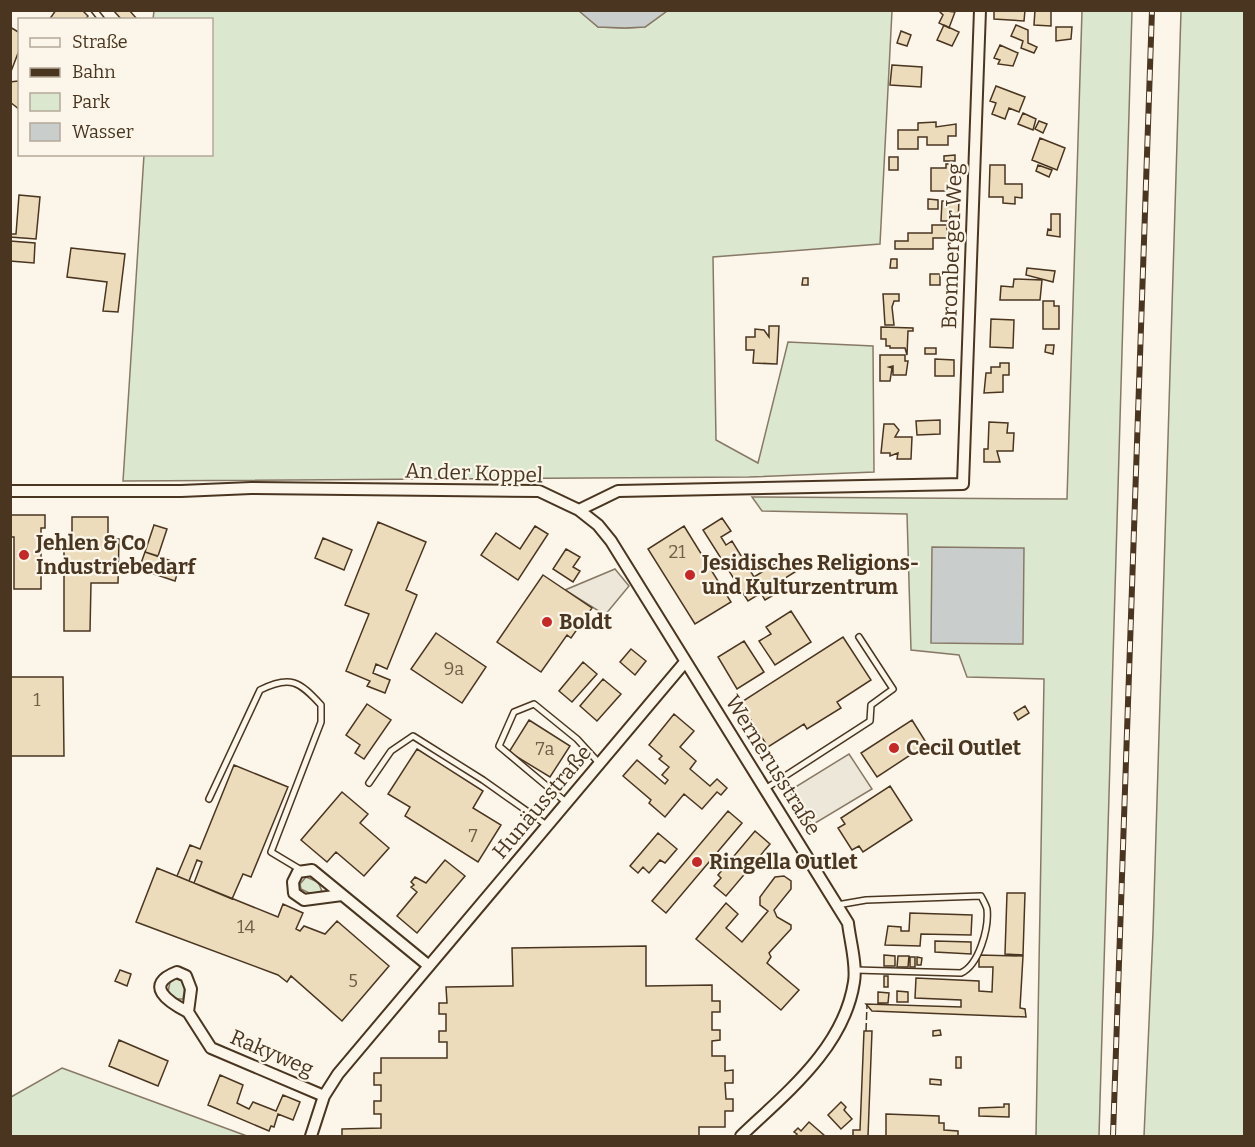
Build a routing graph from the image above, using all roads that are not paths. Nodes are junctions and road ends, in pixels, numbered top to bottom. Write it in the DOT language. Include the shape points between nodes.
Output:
graph roads {
  1 [pos="980,10"];
  2 [pos="10,491"];
  3 [pos="579,510"];
  4 [pos="859,637"];
  5 [pos="685,662"];
  6 [pos="600,764"];
  7 [pos="369,783"];
  8 [pos="765,789"];
  9 [pos="209,799"];
  10 [pos="567,803"];
  11 [pos="548,826"];
  12 [pos="302,871"];
  13 [pos="342,895"];
  14 [pos="837,905"];
  15 [pos="429,966"];
  16 [pos="853,970"];
  17 [pos="188,1012"];
  18 [pos="324,1096"];
  19 [pos="311,1137"];
  20 [pos="741,1137"];
  1 -- 3 [label="street, Bromberger Weg" via="963,484 618,491"];
  2 -- 3 [label="street, An der Koppel" via="539,491"];
  3 -- 5 [label="street, Wernerusstraße" via="611,541"];
  4 -- 8 [label="lane" via="893,689 872,705 870,721"];
  5 -- 6 [label="street, Hunäusstraße"];
  5 -- 8 [label="street, Wernerusstraße"];
  6 -- 10 [label="street, Hunäusstraße"];
  6 -- 10 [label="lane" via="577,739 534,704 514,712 499,746"];
  7 -- 11 [label="lane" via="391,751 413,736"];
  8 -- 14 [label="street, Wernerusstraße"];
  9 -- 12 [label="lane" via="260,690 280,680 302,685 321,705 321,722 271,852"];
  10 -- 11 [label="street, Hunäusstraße"];
  11 -- 15 [label="street, Hunäusstraße"];
  12 -- 13 [label="street" via="312,870"];
  12 -- 13 [label="street" via="293,882 294,893 304,900"];
  13 -- 15 [label="street"];
  14 -- 16 [label="street, Wernerusstraße" via="848,923"];
  14 -- 16 [label="lane" via="866,900 981,896 987,908 983,937 966,971"];
  15 -- 18 [label="street, Hunäusstraße"];
  16 -- 20 [label="street, Wernerusstraße" via="854,982 837,1035"];
  17 -- 18 [label="street, Rakyweg" via="211,1048"];
  18 -- 19 [label="street, Hunäusstraße"];
}
